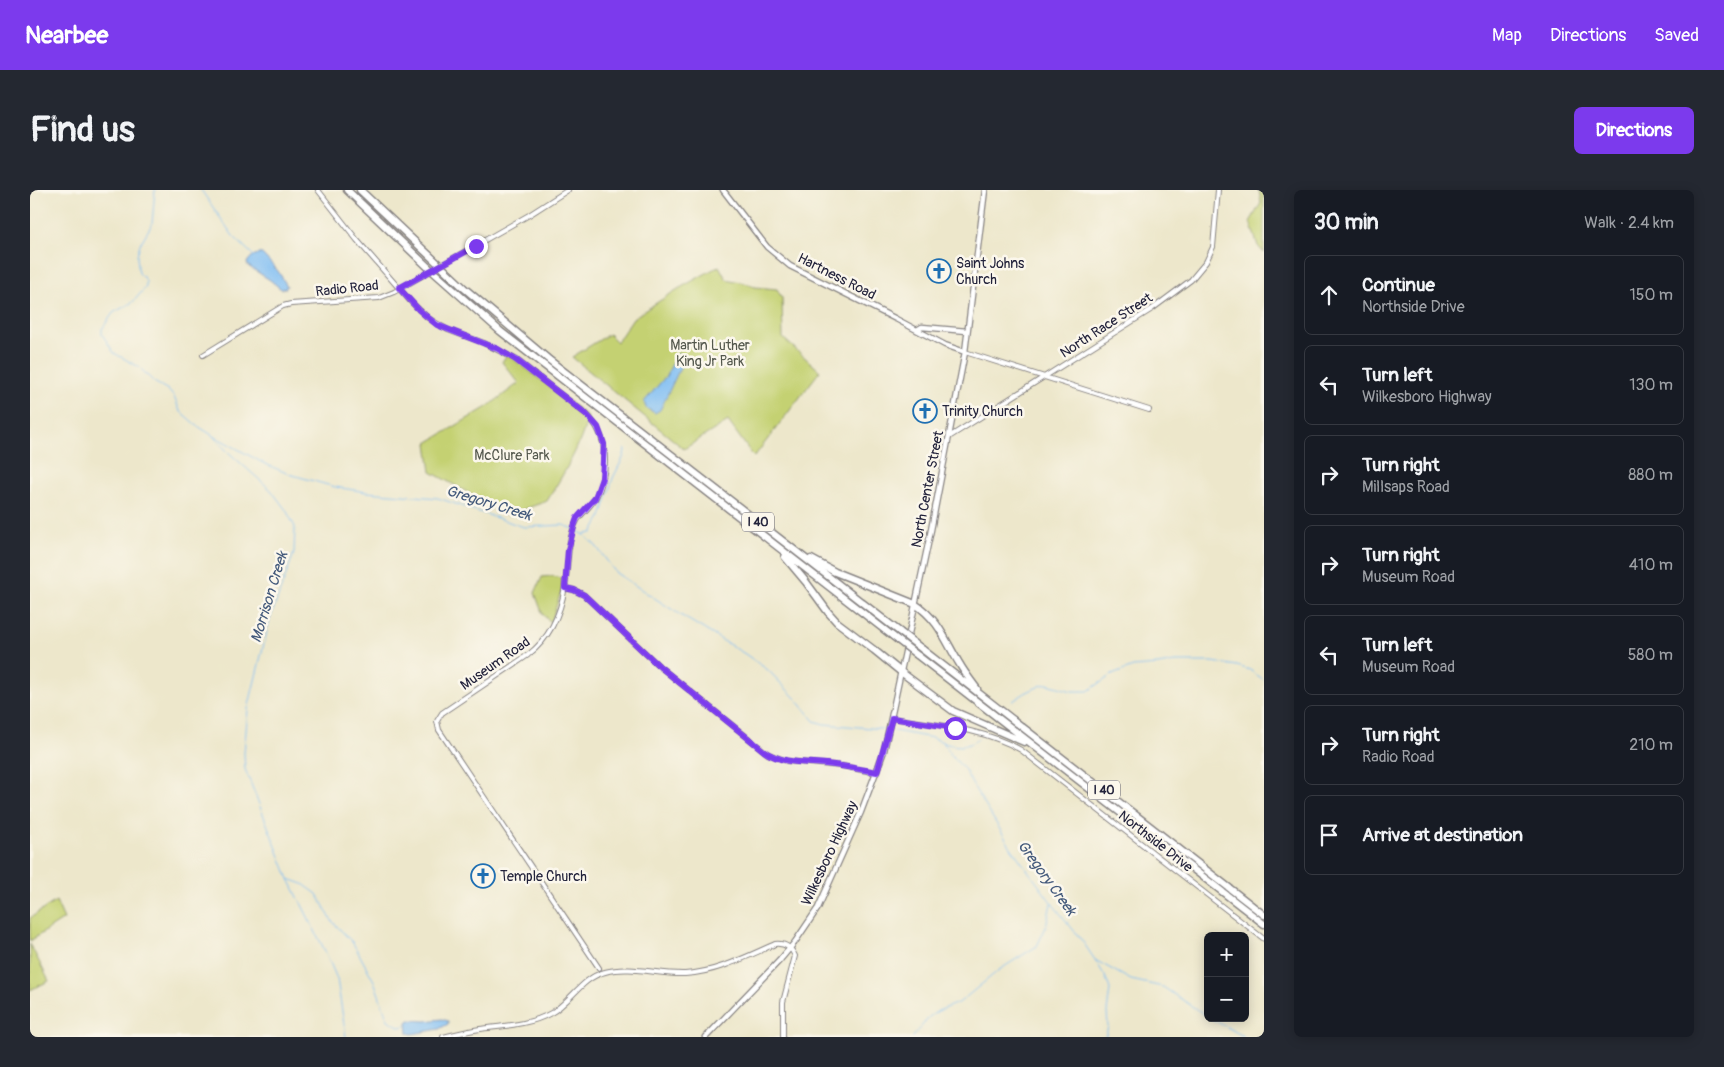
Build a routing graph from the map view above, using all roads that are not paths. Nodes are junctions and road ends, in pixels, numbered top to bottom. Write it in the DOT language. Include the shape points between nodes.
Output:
graph roads {
  1 [pos="318,190"];
  2 [pos="346,190"];
  3 [pos="360,190"];
  4 [pos="568,190"];
  5 [pos="722,190"];
  6 [pos="985,190"];
  7 [pos="1218,190"];
  8 [pos="399,288"];
  9 [pos="917,330"];
  10 [pos="967,332"];
  11 [pos="965,352"];
  12 [pos="203,355"];
  13 [pos="1046,378"];
  14 [pos="1149,410"];
  15 [pos="949,437"];
  16 [pos="747,523"];
  17 [pos="784,542"];
  18 [pos="565,588"];
  19 [pos="915,604"];
  20 [pos="901,672"];
  21 [pos="992,704"];
  22 [pos="892,718"];
  23 [pos="1058,764"];
  24 [pos="877,772"];
  25 [pos="1264,915"];
  26 [pos="1264,924"];
  27 [pos="1264,939"];
  28 [pos="790,948"];
  29 [pos="599,968"];
  30 [pos="442,1037"];
  31 [pos="706,1037"];
  32 [pos="783,1037"];
  1 -- 8 [label="street, Museum Road"];
  2 -- 16 [label="highway, I 40" via="500,331"];
  3 -- 17 [label="highway, I 40" via="506,324"];
  4 -- 8 [label="street, Radio Road, bridge"];
  5 -- 9 [label="main road, Hartness Road" via="767,247 790,266"];
  6 -- 10 [label="main road, North Center Street"];
  7 -- 13 [label="street, North Race Street" via="1214,241 1200,272 1152,309"];
  8 -- 12 [label="street, Radio Road" via="376,298 283,306"];
  8 -- 18 [label="street, Museum Road" via="437,325 498,349 516,360 598,427 604,444 602,478 595,498 577,518 573,529"];
  9 -- 10 [label="main road" via="922,327"];
  9 -- 11 [label="main road, Hartness Road" via="945,346"];
  10 -- 11 [label="main road, North Center Street"];
  11 -- 13 [label="street"];
  11 -- 15 [label="main road, North Center Street"];
  13 -- 14 [label="street"];
  13 -- 15 [label="street, North Race Street"];
  15 -- 19 [label="main road, North Center Street"];
  16 -- 20 [label="highway" via="792,563 837,622"];
  16 -- 23 [label="highway, I 40, bridge"];
  17 -- 19 [label="highway" via="835,572"];
  17 -- 21 [label="highway, I 40, bridge"];
  18 -- 24 [label="street" via="584,595 659,666 768,754 787,761"];
  18 -- 29 [label="street, Museum Road" via="551,629 541,644 438,716 437,726"];
  19 -- 20 [label="main road, North Center Street"];
  19 -- 21 [label="highway" via="934,619 968,678"];
  20 -- 22 [label="main road, Wilkesboro Highway"];
  20 -- 23 [label="highway" via="953,711 1018,739"];
  21 -- 25 [label="highway, I 40"];
  22 -- 24 [label="main road, Wilkesboro Highway"];
  22 -- 27 [label="street, Northside Drive" via="970,730 1021,750"];
  23 -- 26 [label="highway, I 40"];
  24 -- 28 [label="main road, Wilkesboro Highway" via="818,908"];
  28 -- 30 [label="street" via="785,944 775,944 730,964 702,972 602,972 589,979 548,1015 508,1026"];
  28 -- 31 [label="main road, Wilkesboro Highway"];
  28 -- 32 [label="street" via="795,956 783,1002"];
}
